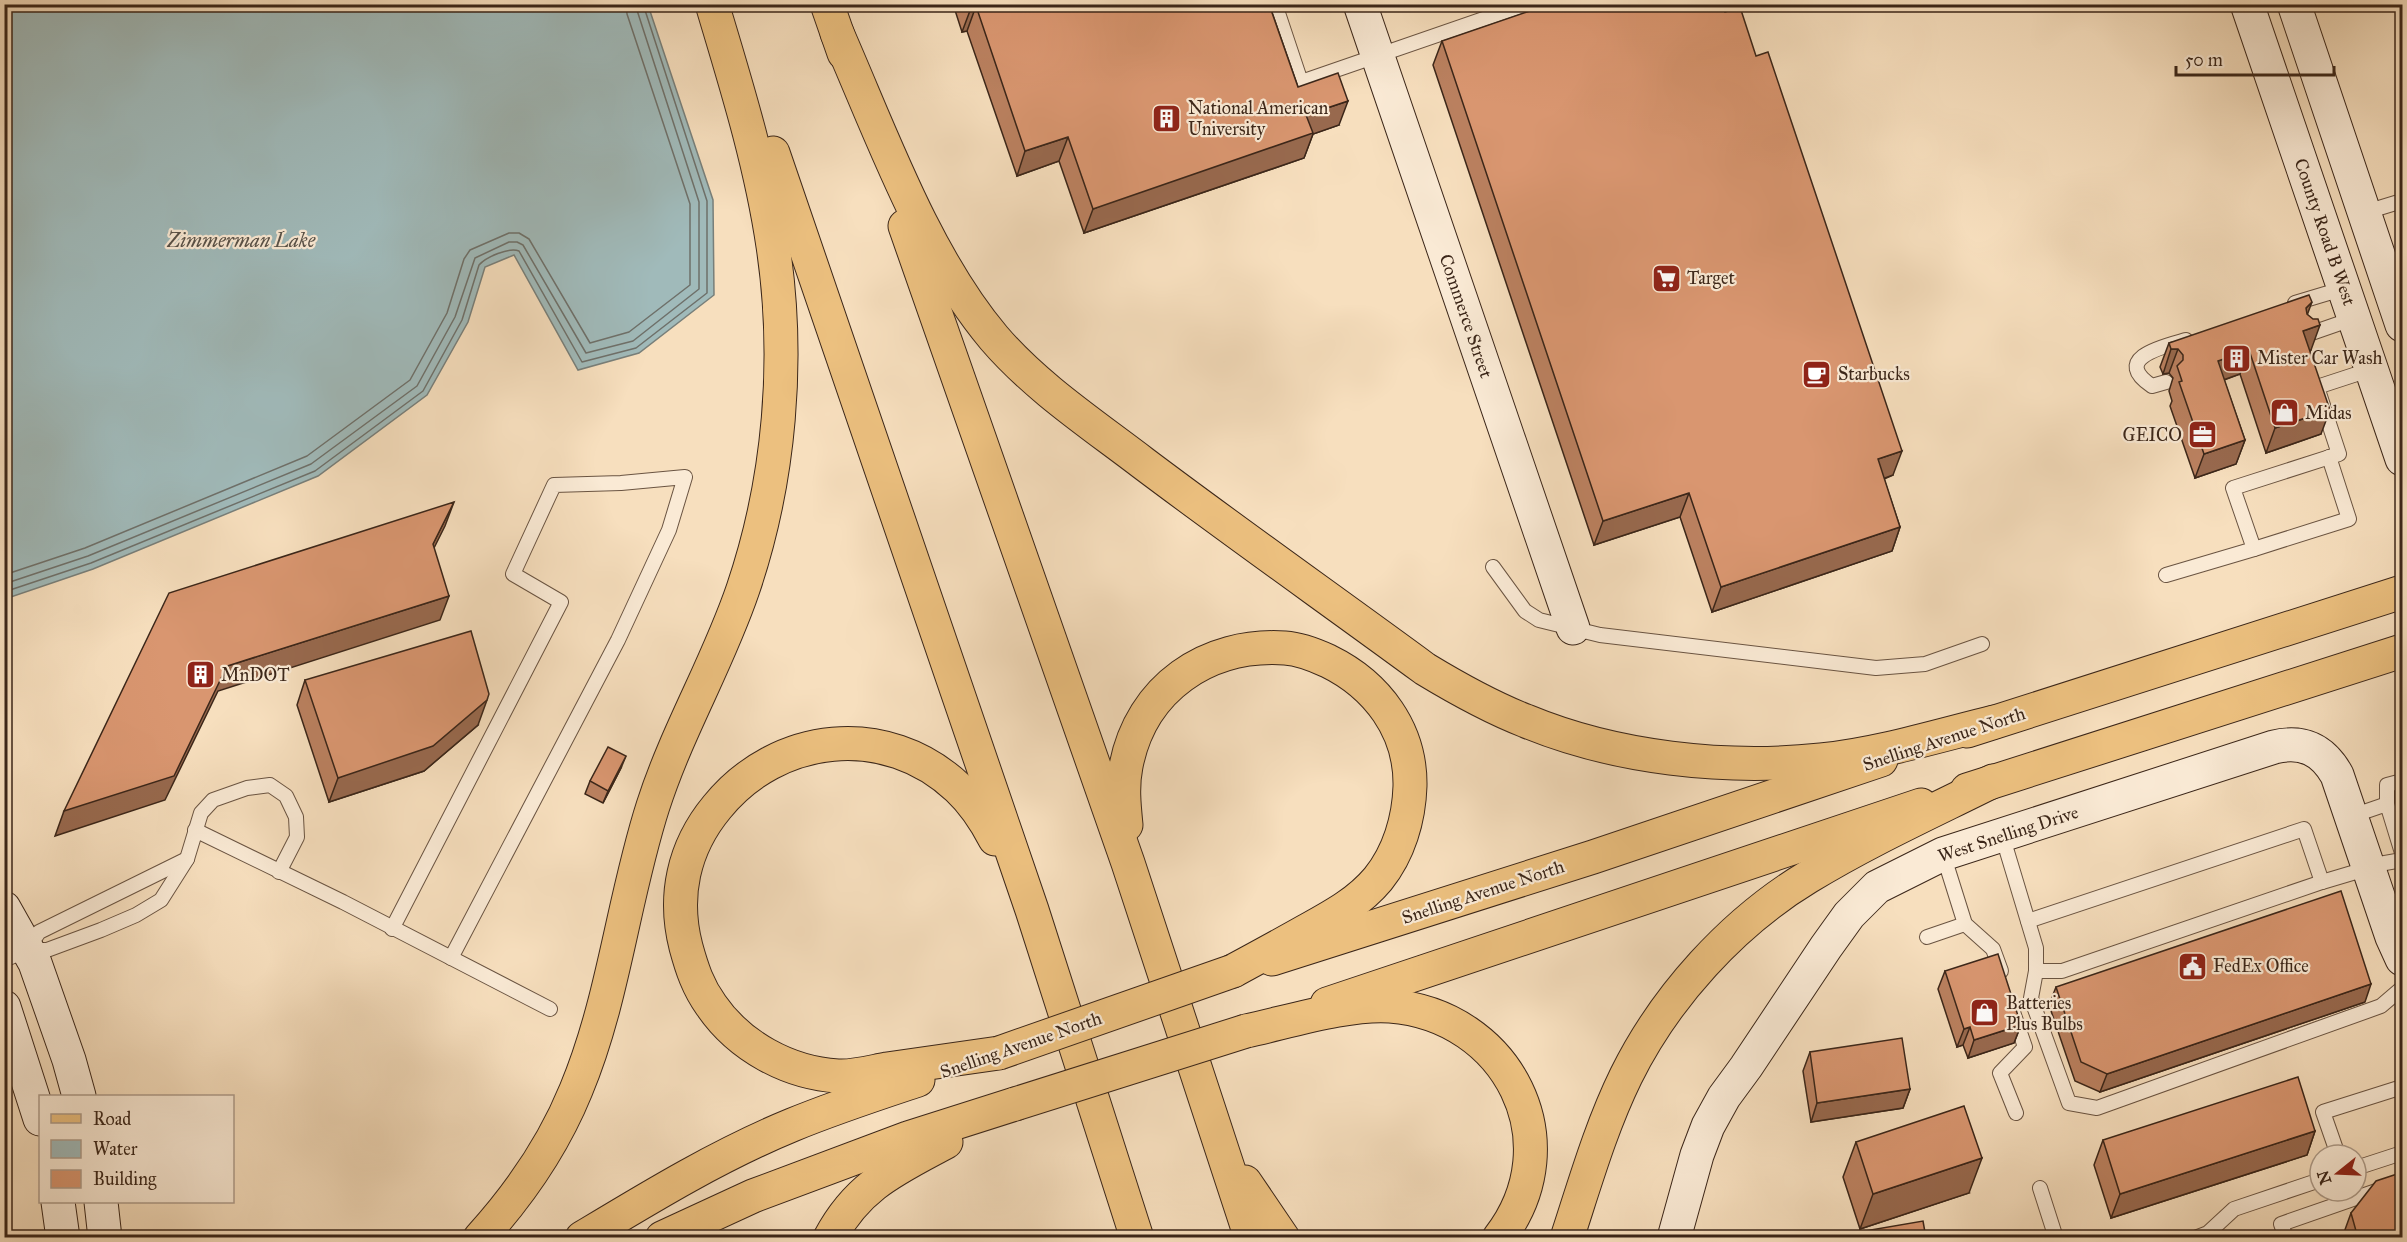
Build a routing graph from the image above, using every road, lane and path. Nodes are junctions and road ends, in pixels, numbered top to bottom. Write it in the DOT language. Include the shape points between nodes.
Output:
graph roads {
  1 [pos="712,4"];
  2 [pos="722,4"];
  3 [pos="1275,4"];
  4 [pos="1360,4"];
  5 [pos="1527,4"];
  6 [pos="2247,4"];
  7 [pos="2294,4"];
  8 [pos="832,19"];
  9 [pos="1377,56"];
  10 [pos="2403,201"];
  11 [pos="2366,212"];
  12 [pos="2350,303"];
  13 [pos="2284,307"];
  14 [pos="2403,325"];
  15 [pos="2306,334"];
  16 [pos="2195,337"];
  17 [pos="2372,369"];
  18 [pos="2166,382"];
  19 [pos="2329,457"];
  20 [pos="2403,459"];
  21 [pos="2254,549"];
  22 [pos="1493,567"];
  23 [pos="2166,575"];
  24 [pos="2403,592"];
  25 [pos="1573,628"];
  26 [pos="1982,644"];
  27 [pos="2403,651"];
  28 [pos="1994,723"];
  29 [pos="1993,781"];
  30 [pos="2403,781"];
  31 [pos="2387,804"];
  32 [pos="2352,816"];
  33 [pos="195,830"];
  34 [pos="2002,835"];
  35 [pos="2403,853"];
  36 [pos="1943,854"];
  37 [pos="188,859"];
  38 [pos="2403,860"];
  39 [pos="1128,863"];
  40 [pos="2368,867"];
  41 [pos="279,872"];
  42 [pos="2322,882"];
  43 [pos="4,908"];
  44 [pos="1032,910"];
  45 [pos="2028,921"];
  46 [pos="1965,924"];
  47 [pos="392,929"];
  48 [pos="1927,937"];
  49 [pos="16,955"];
  50 [pos="451,958"];
  51 [pos="2403,959"];
  52 [pos="1233,971"];
  53 [pos="2036,971"];
  54 [pos="2403,988"];
  55 [pos="2008,994"];
  56 [pos="2031,998"];
  57 [pos="4,1007"];
  58 [pos="550,1009"];
  59 [pos="1246,1030"];
  60 [pos="999,1053"];
  61 [pos="2403,1087"];
  62 [pos="79,1095"];
  63 [pos="1015,1104"];
  64 [pos="1208,1106"];
  65 [pos="2016,1113"];
  66 [pos="39,1116"];
  67 [pos="2334,1143"];
  68 [pos="2403,1152"];
  69 [pos="2368,1164"];
  70 [pos="2403,1182"];
  71 [pos="2308,1184"];
  72 [pos="2040,1188"];
  73 [pos="58,1203"];
  74 [pos="101,1203"];
  75 [pos="2204,1236"];
  76 [pos="63,1238"];
  77 [pos="105,1238"];
  78 [pos="480,1238"];
  79 [pos="582,1238"];
  80 [pos="662,1238"];
  81 [pos="830,1238"];
  82 [pos="1137,1238"];
  83 [pos="1251,1238"];
  84 [pos="1283,1238"];
  85 [pos="1499,1238"];
  86 [pos="1567,1238"];
  87 [pos="1674,1238"];
  88 [pos="2056,1238"];
  89 [pos="2286,1238"];
  1 -- 78 [label="main road" via="742,104 775,257 780,355 776,441 769,489 744,588 653,805 607,992 576,1091 533,1170"];
  2 -- 44 [label="main road"];
  3 -- 9 [label="lane" via="1301,82"];
  4 -- 9 [label="street, Commerce Street"];
  5 -- 9 [label="lane"];
  6 -- 12 [label="street, County Road B West"];
  7 -- 11 [label="street"];
  8 -- 28 [label="main road" via="917,214 939,257 994,337 1019,364 1076,412 1425,669 1518,718 1561,734 1605,746 1703,762 1821,760"];
  8 -- 39 [label="main road"];
  9 -- 25 [label="street, Commerce Street"];
  10 -- 11 [label="lane"];
  11 -- 14 [label="street"];
  12 -- 13 [label="lane"];
  12 -- 15 [label="lane"];
  12 -- 17 [label="street, County Road B West"];
  16 -- 18 [label="lane" via="2144,353 2139,360 2137,369 2143,380 2152,386"];
  17 -- 19 [label="lane" via="2317,387 2339,454"];
  17 -- 20 [label="street, County Road B West"];
  19 -- 21 [label="lane" via="2349,519"];
  19 -- 21 [label="lane" via="2233,488"];
  21 -- 23 [label="lane"];
  22 -- 25 [label="lane" via="1525,611 1539,620"];
  24 -- 28 [label="main road, Snelling Avenue North"];
  25 -- 26 [label="lane" via="1876,668 1925,664"];
  27 -- 29 [label="main road"];
  28 -- 52 [label="main road, Snelling Avenue North" via="1593,857"];
  29 -- 59 [label="main road"];
  29 -- 86 [label="main road" via="1806,878 1722,945 1654,1028 1627,1074 1609,1114"];
  30 -- 31 [label="lane" via="2387,785"];
  31 -- 32 [label="lane"];
  31 -- 35 [label="lane"];
  32 -- 34 [label="street, West Snelling Drive" via="2331,765 2316,750 2286,744"];
  32 -- 40 [label="street, West Snelling Drive"];
  33 -- 37 [label="lane"];
  33 -- 41 [label="lane"];
  33 -- 41 [label="lane" via="201,813 213,800 270,785 286,795 296,817 297,837"];
  34 -- 36 [label="street, West Snelling Drive"];
  34 -- 45 [label="lane"];
  36 -- 46 [label="lane"];
  36 -- 87 [label="street, West Snelling Drive" via="1877,887 1849,915 1826,947 1708,1126"];
  37 -- 49 [label="lane" via="39,932"];
  37 -- 49 [label="lane" via="161,900 136,915 47,950"];
  38 -- 40 [label="lane"];
  39 -- 52 [label="main road" via="1123,788 1126,765 1145,716 1160,694 1182,675 1223,654 1287,648 1313,654 1347,670 1368,686 1398,729 1410,773 1410,802 1394,855 1378,879 1336,915"];
  39 -- 64 [label="main road"];
  40 -- 42 [label="lane"];
  40 -- 51 [label="street, West Snelling Drive"];
  41 -- 47 [label="lane"];
  42 -- 45 [label="lane" via="2304,829"];
  42 -- 53 [label="lane" via="2062,971"];
  43 -- 49 [label="street"];
  44 -- 60 [label="main road" via="994,836 957,788 907,755 852,744 795,751 742,780 707,819 692,845 684,875 679,903 683,934 700,989 717,1014 756,1049 783,1064 839,1077"];
  44 -- 82 [label="main road"];
  45 -- 53 [label="lane" via="2036,948"];
  46 -- 48 [label="lane"];
  46 -- 55 [label="lane" via="1993,949"];
  47 -- 50 [label="lane"];
  47 -- 50 [label="lane" via="561,602 513,574 555,484 685,477 669,530 618,640"];
  49 -- 62 [label="street" via="39,974"];
  50 -- 58 [label="lane"];
  52 -- 60 [label="main road, Snelling Avenue North, bridge"];
  53 -- 56 [label="lane"];
  54 -- 56 [label="lane" via="2381,1006 2097,1107 2069,1103"];
  55 -- 56 [label="lane"];
  55 -- 65 [label="lane" via="2025,1047 2001,1073"];
  57 -- 66 [label="street"];
  59 -- 63 [label="main road, bridge"];
  59 -- 85 [label="main road" via="1362,1007 1390,1006 1443,1018 1487,1046 1521,1098 1530,1142 1522,1197"];
  60 -- 79 [label="main road, Snelling Avenue North" via="792,1125 707,1165"];
  61 -- 67 [label="lane" via="2323,1112"];
  63 -- 80 [label="main road" via="908,1138 763,1192"];
  63 -- 81 [label="main road" via="884,1176 857,1197"];
  64 -- 83 [label="main road"];
  64 -- 84 [label="main road" via="1247,1184"];
  68 -- 69 [label="lane"];
  70 -- 89 [label="lane" via="2281,1224"];
  71 -- 75 [label="lane" via="2234,1209"];
  72 -- 88 [label="lane"];
  73 -- 76 [label="street"];
  74 -- 77 [label="street"];
}
